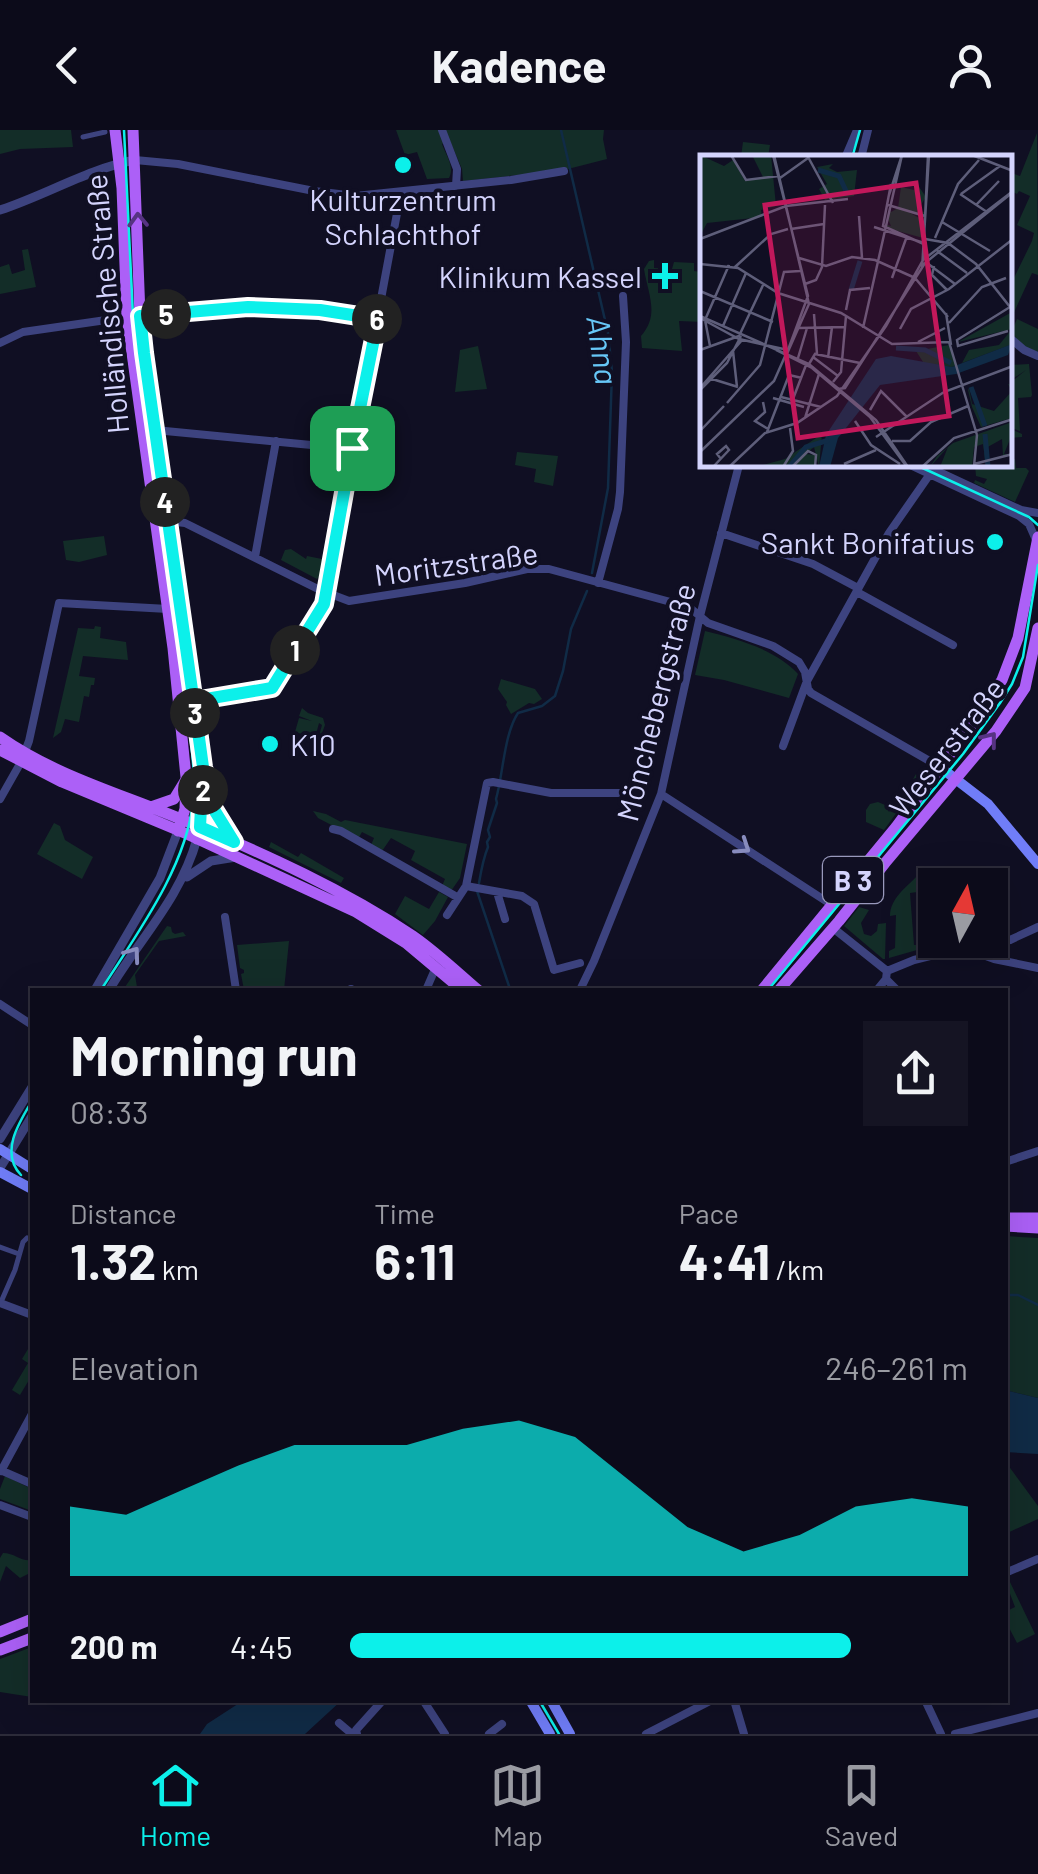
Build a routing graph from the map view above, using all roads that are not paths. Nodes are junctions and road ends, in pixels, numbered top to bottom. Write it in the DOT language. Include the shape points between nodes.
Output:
graph roads {
  1 [pos="134,130"];
  2 [pos="442,130"];
  3 [pos="858,130"];
  4 [pos="868,130"];
  5 [pos="110,131"];
  6 [pos="84,137"];
  7 [pos="846,155"];
  8 [pos="863,155"];
  9 [pos="135,160"];
  10 [pos="119,163"];
  11 [pos="564,171"];
  12 [pos="456,186"];
  13 [pos="401,192"];
  14 [pos="0,210"];
  15 [pos="623,296"];
  16 [pos="133,317"];
  17 [pos="378,319"];
  18 [pos="1013,341"];
  19 [pos="0,343"];
  20 [pos="1038,356"];
  21 [pos="155,430"];
  22 [pos="276,441"];
  23 [pos="352,448"];
  24 [pos="739,468"];
  25 [pos="926,473"];
  26 [pos="1038,512"];
  27 [pos="168,521"];
  28 [pos="720,533"];
  29 [pos="1037,540"];
  30 [pos="254,557"];
  31 [pos="598,583"];
  32 [pos="857,590"];
  33 [pos="326,593"];
  34 [pos="168,610"];
  35 [pos="700,616"];
  36 [pos="1038,628"];
  37 [pos="953,645"];
  38 [pos="1036,648"];
  39 [pos="1014,653"];
  40 [pos="1036,674"];
  41 [pos="807,681"];
  42 [pos="194,701"];
  43 [pos="0,737"];
  44 [pos="783,746"];
  45 [pos="0,750"];
  46 [pos="23,758"];
  47 [pos="203,767"];
  48 [pos="940,767"];
  49 [pos="186,777"];
  50 [pos="957,779"];
  51 [pos="627,793"];
  52 [pos="660,794"];
  53 [pos="0,799"];
  54 [pos="151,806"];
  55 [pos="158,822"];
  56 [pos="180,825"];
  57 [pos="333,829"];
  58 [pos="199,833"];
  59 [pos="234,842"];
  60 [pos="236,857"];
  61 [pos="167,858"];
  62 [pos="1038,864"];
  63 [pos="181,882"];
  64 [pos="474,887"];
  65 [pos="497,892"];
  66 [pos="457,897"];
  67 [pos="832,905"];
  68 [pos="447,916"];
  69 [pos="225,917"];
  70 [pos="505,918"];
  71 [pos="833,928"];
  72 [pos="1038,928"];
  73 [pos="1008,940"];
  74 [pos="928,958"];
  75 [pos="991,958"];
  76 [pos="439,963"];
  77 [pos="580,964"];
  78 [pos="1038,968"];
  79 [pos="886,975"];
  80 [pos="96,988"];
  81 [pos="110,988"];
  82 [pos="236,988"];
  83 [pos="427,988"];
  84 [pos="460,988"];
  85 [pos="475,988"];
  86 [pos="581,988"];
  87 [pos="764,988"];
  88 [pos="781,988"];
  89 [pos="878,988"];
  90 [pos="896,988"];
  91 [pos="0,1004"];
  92 [pos="30,1024"];
  93 [pos="30,1090"];
  94 [pos="30,1119"];
  95 [pos="0,1139"];
  96 [pos="1038,1151"];
  97 [pos="5,1152"];
  98 [pos="1008,1161"];
  99 [pos="30,1167"];
  100 [pos="0,1170"];
  101 [pos="30,1188"];
  102 [pos="1008,1218"];
  103 [pos="1038,1218"];
  104 [pos="1008,1226"];
  105 [pos="1038,1228"];
  106 [pos="27,1238"];
  107 [pos="0,1247"];
  108 [pos="20,1254"];
  109 [pos="0,1302"];
  110 [pos="30,1314"];
  111 [pos="30,1418"];
  112 [pos="1,1470"];
  113 [pos="30,1483"];
  114 [pos="0,1505"];
  115 [pos="30,1516"];
  116 [pos="1038,1559"];
  117 [pos="1008,1572"];
  118 [pos="30,1621"];
  119 [pos="0,1632"];
  120 [pos="30,1639"];
  121 [pos="0,1650"];
  122 [pos="380,1703"];
  123 [pos="426,1703"];
  124 [pos="532,1703"];
  125 [pos="553,1703"];
  126 [pos="706,1703"];
  127 [pos="735,1703"];
  128 [pos="926,1703"];
  129 [pos="1038,1713"];
  130 [pos="339,1723"];
  131 [pos="502,1724"];
  132 [pos="355,1734"];
  133 [pos="445,1734"];
  134 [pos="489,1734"];
  135 [pos="550,1734"];
  136 [pos="570,1734"];
  137 [pos="646,1734"];
  138 [pos="744,1734"];
  139 [pos="941,1734"];
  140 [pos="955,1734"];
  1 -- 9 [label="main road, Holländische Straße"];
  2 -- 12 [label="street" via="458,169"];
  3 -- 7 [label="street"];
  4 -- 8 [label="street"];
  5 -- 6 [label="street"];
  5 -- 10 [label="main road, Holländische Straße"];
  9 -- 10 [label="street"];
  9 -- 13 [label="street" via="325,193"];
  16 -- 9 [label="main road, Holländische Straße, one-way"];
  10 -- 14 [label="street"];
  10 -- 16 [label="main road, Holländische Straße"];
  11 -- 12 [label="street"];
  12 -- 13 [label="street"];
  13 -- 17 [label="street"];
  15 -- 31 [label="street" via="620,492"];
  16 -- 17 [label="street" via="248,307"];
  16 -- 19 [label="street" via="23,332"];
  16 -- 21 [label="main road, Holländische Straße"];
  16 -- 34 [label="main road, Holländische Straße"];
  17 -- 23 [label="street"];
  18 -- 20 [label="street"];
  21 -- 22 [label="street"];
  21 -- 27 [label="main road, Holländische Straße"];
  22 -- 23 [label="street"];
  22 -- 30 [label="street"];
  23 -- 33 [label="street"];
  24 -- 28 [label="street, Mönchebergstraße"];
  25 -- 26 [label="street"];
  25 -- 29 [label="street" via="1019,516"];
  25 -- 32 [label="street"];
  27 -- 30 [label="street, Moritzstraße"];
  27 -- 42 [label="main road, Holländische Straße"];
  28 -- 32 [label="street" via="802,560"];
  28 -- 35 [label="street, Mönchebergstraße"];
  29 -- 39 [label="main road, B 3"];
  30 -- 33 [label="street, Moritzstraße"];
  31 -- 33 [label="street, Moritzstraße" via="536,568 355,600"];
  31 -- 35 [label="street, Moritzstraße" via="689,607"];
  32 -- 37 [label="street"];
  32 -- 41 [label="street"];
  33 -- 42 [label="street" via="272,688"];
  34 -- 46 [label="street" via="59,603"];
  34 -- 49 [label="main road, Holländische Straße"];
  35 -- 41 [label="street, Moritzstraße" via="790,655"];
  35 -- 52 [label="street, Mönchebergstraße"];
  36 -- 38 [label="main road, B 3"];
  38 -- 39 [label="main road"];
  38 -- 40 [label="main road, B 3"];
  39 -- 48 [label="main road, Weserstraße / B 3"];
  50 -- 40 [label="main road, Weserstraße / B 3, one-way"];
  41 -- 44 [label="street"];
  41 -- 48 [label="street, Moritzstraße" via="811,693"];
  42 -- 47 [label="main road, Holländische Straße"];
  43 -- 46 [label="main road"];
  45 -- 46 [label="main road"];
  46 -- 53 [label="street"];
  46 -- 54 [label="main road"];
  46 -- 55 [label="main road"];
  47 -- 58 [label="main road, Holländische Straße"];
  47 -- 59 [label="main road" via="213,808"];
  48 -- 50 [label="main road"];
  48 -- 67 [label="main road, Weserstraße / B 3"];
  49 -- 54 [label="main road" via="174,800"];
  49 -- 56 [label="main road, Holländische Straße"];
  50 -- 62 [label="main road" via="988,804"];
  50 -- 71 [label="main road, Weserstraße / B 3"];
  51 -- 64 [label="street" via="551,793 496,783"];
  52 -- 67 [label="street, one-way"];
  52 -- 86 [label="street, Mönchebergstraße"];
  54 -- 56 [label="main road"];
  55 -- 56 [label="main road"];
  55 -- 61 [label="street" via="168,838"];
  56 -- 58 [label="main road"];
  56 -- 61 [label="street"];
  57 -- 66 [label="street"];
  58 -- 59 [label="main road"];
  58 -- 60 [label="main road"];
  58 -- 63 [label="street"];
  59 -- 76 [label="main road" via="363,906 410,934"];
  60 -- 63 [label="street" via="202,865"];
  60 -- 76 [label="main road" via="356,912"];
  61 -- 80 [label="street"];
  81 -- 63 [label="street, one-way"];
  64 -- 65 [label="street"];
  64 -- 66 [label="street"];
  65 -- 70 [label="street"];
  65 -- 77 [label="street" via="534,904 554,970"];
  66 -- 68 [label="street"];
  67 -- 87 [label="main road, Weserstraße / B 3"];
  69 -- 82 [label="street"];
  71 -- 79 [label="street"];
  71 -- 88 [label="main road, Weserstraße / B 3"];
  72 -- 73 [label="street"];
  74 -- 79 [label="street"];
  75 -- 78 [label="street"];
  76 -- 83 [label="street"];
  76 -- 84 [label="main road"];
  76 -- 85 [label="main road"];
  79 -- 89 [label="street"];
  79 -- 90 [label="street"];
  91 -- 92 [label="street"];
  93 -- 95 [label="street"];
  94 -- 97 [label="street"];
  96 -- 98 [label="street"];
  97 -- 99 [label="main road"];
  97 -- 100 [label="street"];
  100 -- 101 [label="main road"];
  102 -- 103 [label="main road"];
  104 -- 105 [label="main road"];
  106 -- 108 [label="street"];
  107 -- 108 [label="street"];
  108 -- 109 [label="street"];
  109 -- 110 [label="street"];
  111 -- 112 [label="street"];
  112 -- 113 [label="street"];
  114 -- 115 [label="street"];
  116 -- 117 [label="street"];
  118 -- 119 [label="main road"];
  120 -- 121 [label="main road"];
  122 -- 132 [label="street"];
  123 -- 133 [label="street"];
  124 -- 135 [label="main road"];
  125 -- 136 [label="main road"];
  126 -- 137 [label="street"];
  127 -- 138 [label="street"];
  128 -- 139 [label="street"];
  129 -- 140 [label="street"];
  130 -- 132 [label="street"];
  131 -- 134 [label="street"];
}
